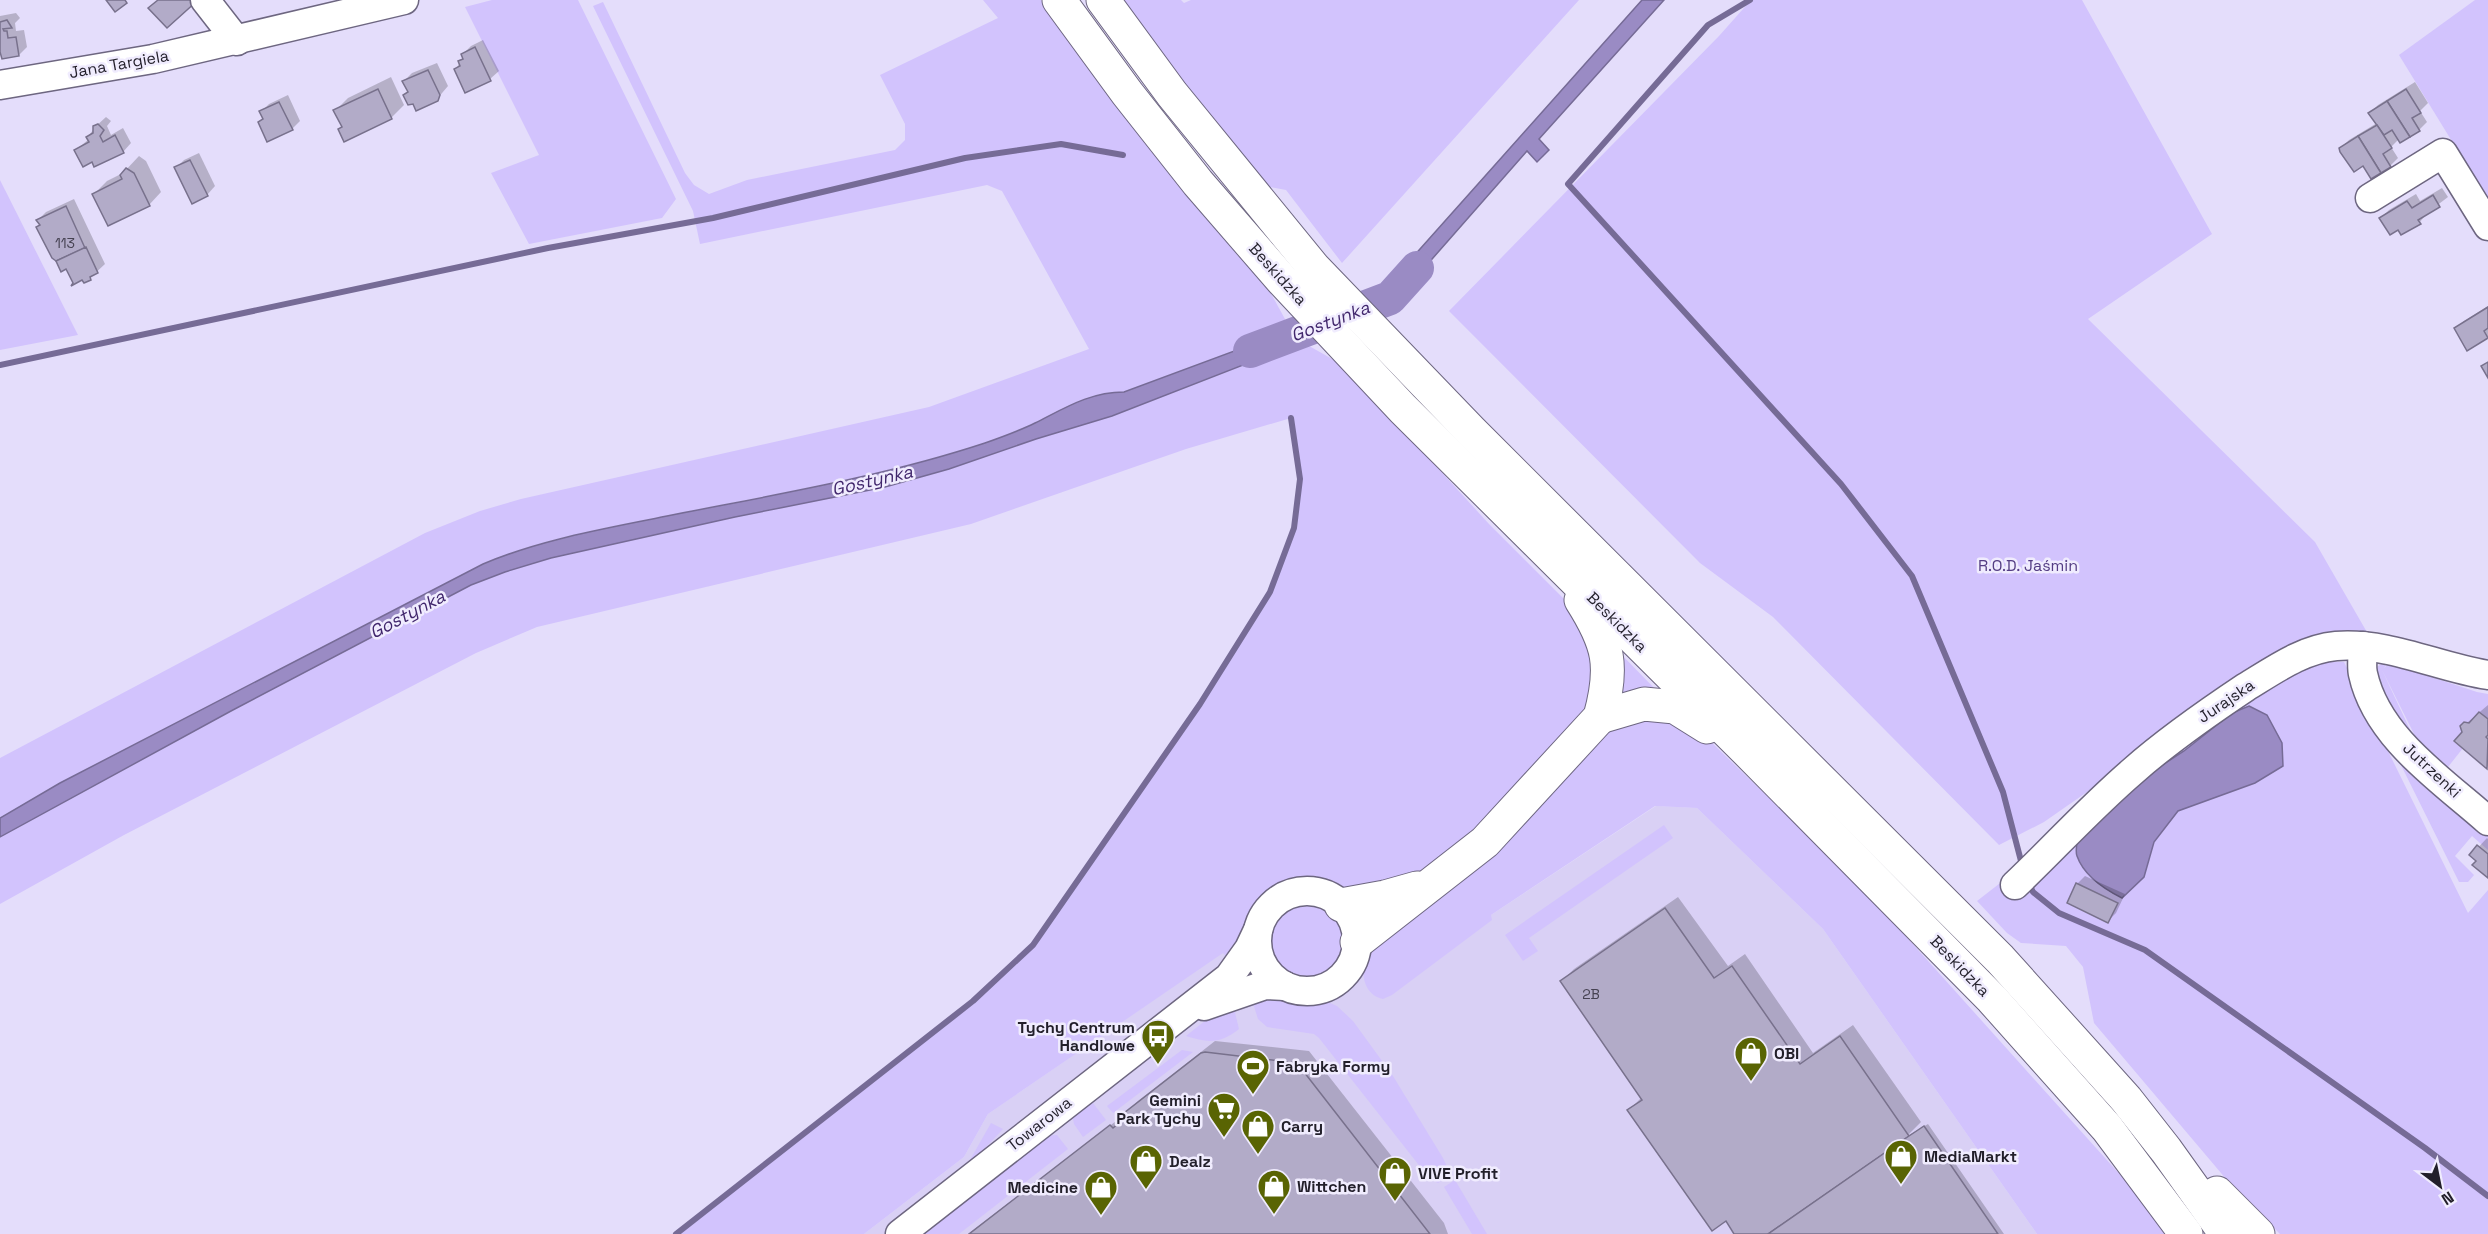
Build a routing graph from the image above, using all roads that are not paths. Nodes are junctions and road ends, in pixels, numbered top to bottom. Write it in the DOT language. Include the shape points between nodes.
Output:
graph roads {
  1 [pos="205,0"];
  2 [pos="404,0"];
  3 [pos="1059,0"];
  4 [pos="1103,0"];
  5 [pos="237,41"];
  6 [pos="0,85"];
  7 [pos="2370,198"];
  8 [pos="2488,226"];
  9 [pos="1380,360"];
  10 [pos="1560,566"];
  11 [pos="2363,646"];
  12 [pos="2488,675"];
  13 [pos="1600,717"];
  14 [pos="1747,751"];
  15 [pos="2488,821"];
  16 [pos="1431,884"];
  17 [pos="2015,885"];
  18 [pos="1341,904"];
  19 [pos="1258,930"];
  20 [pos="1358,942"];
  21 [pos="1285,986"];
  22 [pos="1179,1015"];
  23 [pos="2126,1099"];
  24 [pos="2162,1201"];
  25 [pos="900,1234"];
  26 [pos="2177,1234"];
  27 [pos="2186,1234"];
  28 [pos="2226,1234"];
  29 [pos="2258,1234"];
  1 -- 5 [label="street"];
  2 -- 5 [label="street, Jana Targiela"];
  3 -- 9 [label="main road, Beskidzka" via="1177,156 1282,280"];
  4 -- 9 [label="main road, Beskidzka" via="1172,94 1314,267"];
  5 -- 6 [label="street, Jana Targiela"];
  7 -- 8 [label="street" via="2443,153"];
  9 -- 10 [label="main road, Beskidzka"];
  9 -- 23 [label="main road, Beskidzka" via="2001,959"];
  10 -- 13 [label="main road" via="1605,646 1609,667"];
  10 -- 14 [label="main road, Beskidzka"];
  11 -- 12 [label="street, Jurajska"];
  11 -- 15 [label="street, Jutrzenki" via="2363,673 2375,706 2402,744"];
  11 -- 17 [label="street, Jurajska" via="2309,652 2263,676 2195,722 2131,772"];
  13 -- 14 [label="main road" via="1644,704 1676,707"];
  13 -- 16 [label="main road" via="1501,826"];
  14 -- 24 [label="main road, Beskidzka" via="1992,999 2107,1128"];
  16 -- 18 [label="main road"];
  16 -- 20 [label="main road"];
  18 -- 19 [label="street" via="1320,892 1290,894 1264,915"];
  18 -- 20 [label="street" via="1356,928"];
  19 -- 21 [label="street" via="1262,963 1271,977"];
  19 -- 22 [label="street, Towarowa" via="1234,972"];
  20 -- 21 [label="street" via="1354,960 1333,985 1317,991"];
  21 -- 22 [label="street, Towarowa" via="1265,985"];
  22 -- 25 [label="street, Towarowa"];
  23 -- 28 [label="main road, Beskidzka"];
  23 -- 29 [label="main road"];
  24 -- 26 [label="main road"];
  24 -- 27 [label="main road, Beskidzka"];
}
